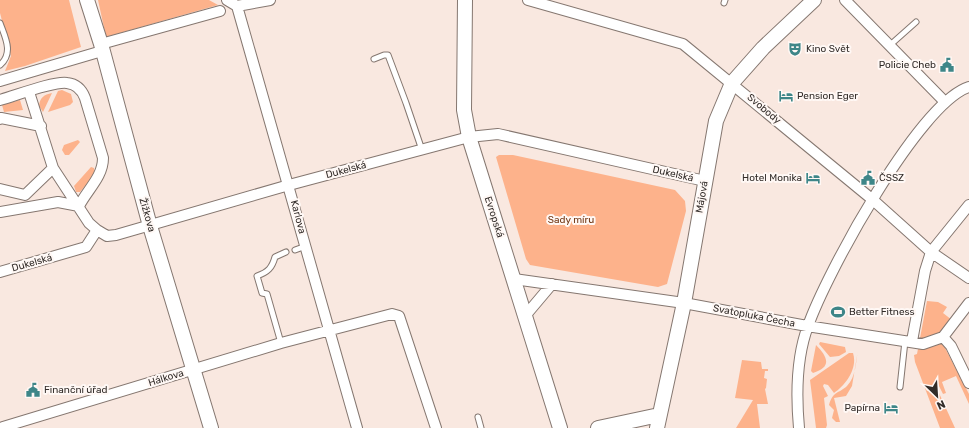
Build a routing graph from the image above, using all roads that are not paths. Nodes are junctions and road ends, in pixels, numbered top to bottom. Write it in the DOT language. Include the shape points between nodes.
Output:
graph roads {
  1 [pos="87,0"];
  2 [pos="227,0"];
  3 [pos="270,0"];
  4 [pos="465,0"];
  5 [pos="528,0"];
  6 [pos="814,0"];
  7 [pos="845,0"];
  8 [pos="237,6"];
  9 [pos="220,11"];
  10 [pos="916,22"];
  11 [pos="0,23"];
  12 [pos="889,46"];
  13 [pos="101,48"];
  14 [pos="374,59"];
  15 [pos="0,64"];
  16 [pos="0,80"];
  17 [pos="732,82"];
  18 [pos="969,87"];
  19 [pos="29,92"];
  20 [pos="0,100"];
  21 [pos="945,102"];
  22 [pos="0,119"];
  23 [pos="41,126"];
  24 [pos="469,138"];
  25 [pos="422,151"];
  26 [pos="53,168"];
  27 [pos="705,181"];
  28 [pos="289,185"];
  29 [pos="0,189"];
  30 [pos="873,200"];
  31 [pos="969,205"];
  32 [pos="79,206"];
  33 [pos="0,212"];
  34 [pos="150,226"];
  35 [pos="97,230"];
  36 [pos="306,246"];
  37 [pos="295,250"];
  38 [pos="286,252"];
  39 [pos="931,252"];
  40 [pos="0,272"];
  41 [pos="969,278"];
  42 [pos="514,279"];
  43 [pos="552,284"];
  44 [pos="684,303"];
  45 [pos="969,303"];
  46 [pos="525,316"];
  47 [pos="807,326"];
  48 [pos="330,331"];
  49 [pos="943,337"];
  50 [pos="909,340"];
  51 [pos="281,343"];
  52 [pos="194,370"];
  53 [pos="969,383"];
  54 [pos="900,387"];
  55 [pos="478,416"];
  56 [pos="658,421"];
  57 [pos="2,424"];
  58 [pos="211,428"];
  59 [pos="357,428"];
  60 [pos="436,428"];
  61 [pos="481,428"];
  62 [pos="560,428"];
  63 [pos="598,428"];
  64 [pos="799,428"];
  1 -- 13 [label="street, Žižkova"];
  2 -- 8 [label="street"];
  3 -- 8 [label="street"];
  4 -- 24 [label="street, Evropská" via="464,110"];
  5 -- 17 [label="street, Svobody" via="683,44"];
  6 -- 17 [label="street, Májová" via="763,48"];
  7 -- 12 [label="street"];
  8 -- 28 [label="street, Karlova"];
  9 -- 13 [label="street"];
  10 -- 12 [label="lane"];
  11 -- 15 [label="lane" via="8,51"];
  12 -- 21 [label="street"];
  13 -- 16 [label="street"];
  13 -- 34 [label="street, Žižkova"];
  14 -- 25 [label="lane" via="388,55"];
  17 -- 27 [label="street, Májová" via="716,121"];
  17 -- 30 [label="street, Svobody"];
  18 -- 21 [label="street"];
  19 -- 20 [label="street"];
  19 -- 23 [label="street"];
  19 -- 32 [label="street" via="54,84 67,83 84,94 103,165"];
  21 -- 30 [label="street" via="885,178"];
  22 -- 23 [label="street"];
  23 -- 26 [label="street"];
  24 -- 25 [label="street, Dukelská"];
  24 -- 27 [label="street, Dukelská" via="498,134"];
  24 -- 42 [label="street, Evropská"];
  25 -- 28 [label="street, Dukelská"];
  26 -- 29 [label="street" via="25,195"];
  26 -- 32 [label="street"];
  27 -- 44 [label="street, Májová"];
  28 -- 34 [label="street, Dukelská"];
  28 -- 36 [label="street, Karlova"];
  30 -- 39 [label="street, Svobody"];
  30 -- 47 [label="street" via="860,218"];
  31 -- 39 [label="street"];
  32 -- 33 [label="street" via="58,202"];
  32 -- 35 [label="street" via="89,223"];
  34 -- 35 [label="street, Dukelská" via="107,236"];
  34 -- 52 [label="street, Žižkova"];
  35 -- 40 [label="street, Dukelská" via="86,247"];
  36 -- 37 [label="lane"];
  36 -- 48 [label="street, Karlova"];
  38 -- 51 [label="lane" via="275,257 268,272 257,276 262,293 267,294"];
  39 -- 41 [label="street, Svobody"];
  39 -- 50 [label="street"];
  42 -- 43 [label="street, Svatopluka Čecha"];
  42 -- 46 [label="street, Evropská"];
  43 -- 44 [label="street, Svatopluka Čecha"];
  43 -- 46 [label="street"];
  44 -- 47 [label="street, Svatopluka Čecha"];
  44 -- 56 [label="street, Májová"];
  45 -- 49 [label="street"];
  46 -- 62 [label="street, Evropská"];
  47 -- 50 [label="street, Svatopluka Čecha"];
  47 -- 64 [label="street" via="800,356 797,407"];
  48 -- 51 [label="street, Hálkova"];
  48 -- 59 [label="street, Karlova"];
  48 -- 60 [label="street, Hálkova" via="392,314 400,316"];
  49 -- 50 [label="street, Svatopluka Čecha" via="924,344"];
  49 -- 53 [label="street" via="951,346"];
  50 -- 54 [label="lane"];
  51 -- 52 [label="street, Hálkova"];
  52 -- 57 [label="street, Hálkova"];
  52 -- 58 [label="street, Žižkova"];
  55 -- 61 [label="lane"];
  56 -- 63 [label="street"];
}
